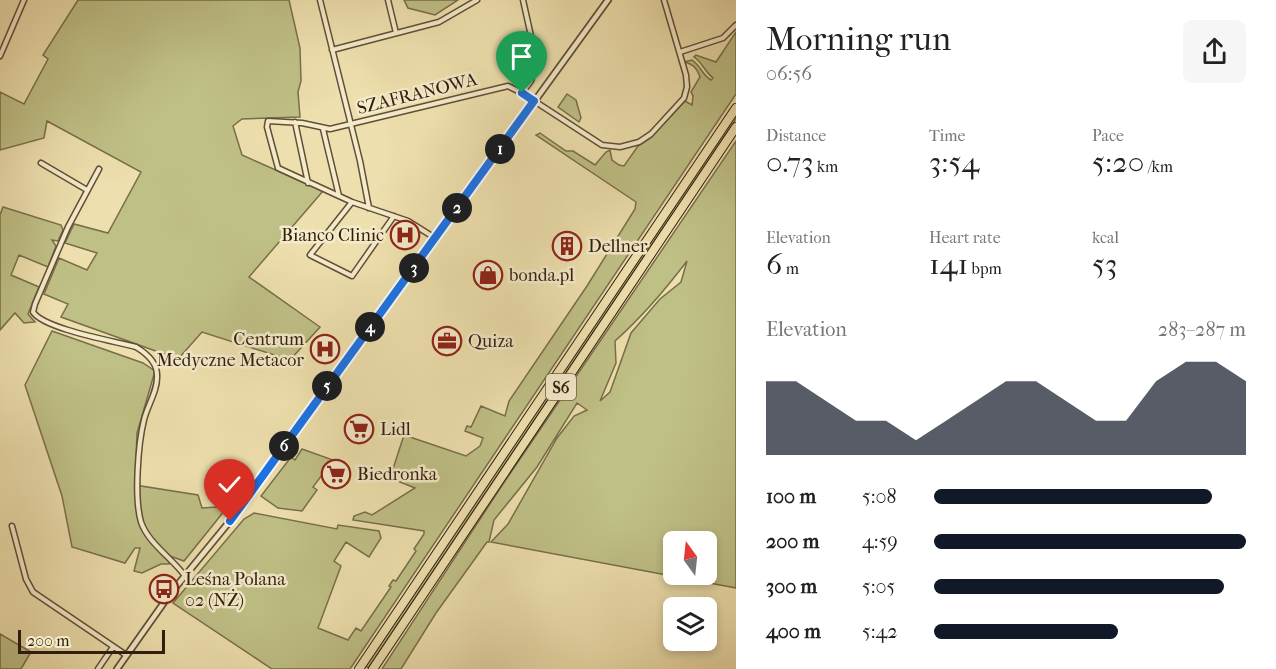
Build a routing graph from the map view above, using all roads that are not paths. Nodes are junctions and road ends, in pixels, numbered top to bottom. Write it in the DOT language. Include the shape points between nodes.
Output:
graph roads {
  1 [pos="24,0"];
  2 [pos="320,0"];
  3 [pos="388,0"];
  4 [pos="477,0"];
  5 [pos="523,0"];
  6 [pos="608,0"];
  7 [pos="664,0"];
  8 [pos="736,25"];
  9 [pos="396,33"];
  10 [pos="332,50"];
  11 [pos="680,52"];
  12 [pos="0,56"];
  13 [pos="522,93"];
  14 [pos="534,101"];
  15 [pos="736,108"];
  16 [pos="295,122"];
  17 [pos="351,124"];
  18 [pos="736,127"];
  19 [pos="323,129"];
  20 [pos="41,163"];
  21 [pos="99,169"];
  22 [pos="308,183"];
  23 [pos="87,190"];
  24 [pos="339,196"];
  25 [pos="352,202"];
  26 [pos="369,208"];
  27 [pos="394,216"];
  28 [pos="435,238"];
  29 [pos="12,526"];
  30 [pos="184,576"];
  31 [pos="113,647"];
  32 [pos="126,655"];
  33 [pos="98,669"];
  34 [pos="117,669"];
  35 [pos="359,669"];
  36 [pos="373,669"];
  1 -- 12 [label="street"];
  2 -- 10 [label="street"];
  3 -- 9 [label="street"];
  4 -- 9 [label="street" via="442,21"];
  5 -- 13 [label="street" via="537,63"];
  6 -- 14 [label="street"];
  7 -- 11 [label="street, SZAFRANOWA"];
  8 -- 11 [label="street" via="723,38"];
  9 -- 10 [label="street"];
  10 -- 17 [label="street"];
  11 -- 14 [label="street, SZAFRANOWA" via="686,82 684,98 651,135 635,144 602,145"];
  13 -- 14 [label="street, SZAFRANOWA"];
  13 -- 17 [label="street, SZAFRANOWA" via="503,86"];
  14 -- 28 [label="street"];
  15 -- 35 [label="highway, S6"];
  16 -- 19 [label="street, SZAFRANOWA"];
  16 -- 22 [label="street"];
  16 -- 22 [label="street, SZAFRANOWA" via="272,120 267,127 278,168"];
  17 -- 19 [label="street, SZAFRANOWA"];
  17 -- 26 [label="street"];
  18 -- 36 [label="highway, S6"];
  19 -- 24 [label="street"];
  20 -- 23 [label="street"];
  21 -- 23 [label="street"];
  22 -- 24 [label="street, SZAFRANOWA"];
  23 -- 30 [label="street" via="33,312 58,326 136,347 154,363 157,381 144,418 137,492 146,531"];
  24 -- 25 [label="street, SZAFRANOWA"];
  25 -- 26 [label="street, SZAFRANOWA"];
  25 -- 27 [label="street" via="309,255 352,276"];
  26 -- 27 [label="street, SZAFRANOWA"];
  27 -- 28 [label="street, SZAFRANOWA"];
  28 -- 30 [label="street" via="230,521"];
  29 -- 31 [label="street" via="33,592"];
  30 -- 32 [label="street"];
  31 -- 32 [label="street"];
  31 -- 33 [label="street"];
  32 -- 34 [label="street"];
}
